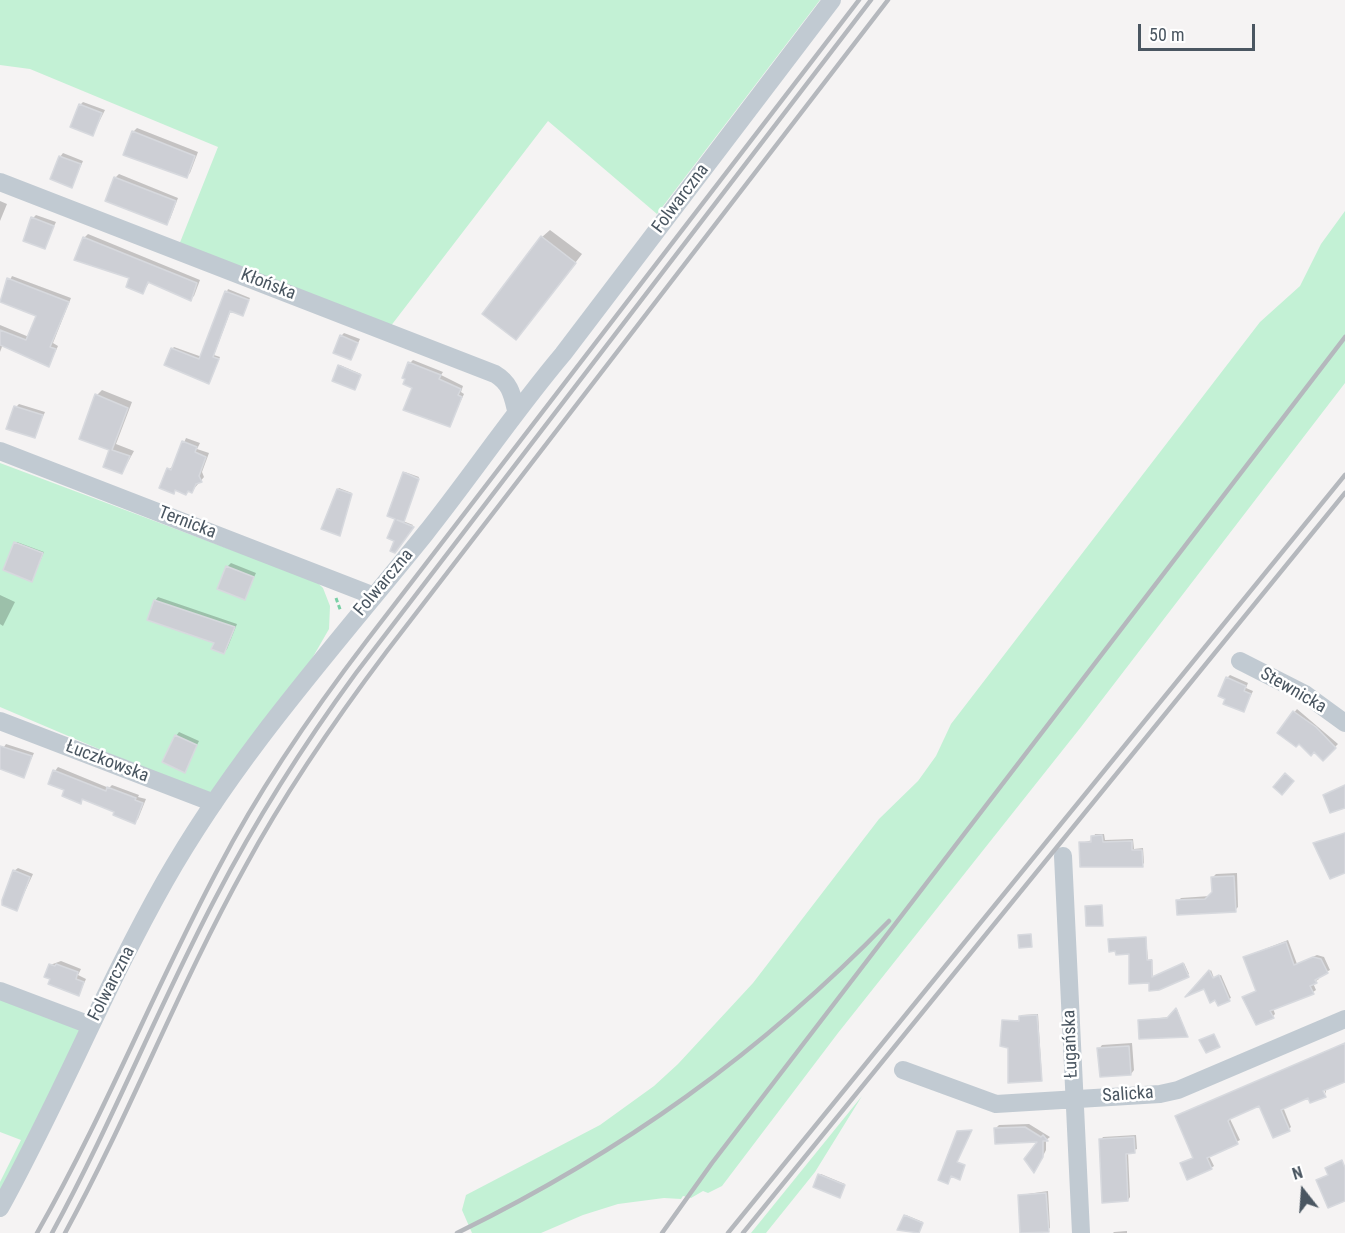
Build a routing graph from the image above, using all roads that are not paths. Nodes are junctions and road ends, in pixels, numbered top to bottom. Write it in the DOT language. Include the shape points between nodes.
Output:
graph roads {
  1 [pos="832,0"];
  2 [pos="0,182"];
  3 [pos="516,410"];
  4 [pos="0,451"];
  5 [pos="374,596"];
  6 [pos="1240,661"];
  7 [pos="0,721"];
  8 [pos="1345,723"];
  9 [pos="214,803"];
  10 [pos="1063,856"];
  11 [pos="0,991"];
  12 [pos="1345,1019"];
  13 [pos="90,1025"];
  14 [pos="903,1070"];
  15 [pos="1073,1098"];
  16 [pos="0,1208"];
  17 [pos="1081,1233"];
  1 -- 3 [label="street, Folwarczna" via="570,345"];
  2 -- 3 [label="street, Kłońska" via="495,374 511,389"];
  3 -- 5 [label="street, Folwarczna"];
  4 -- 5 [label="street, Ternicka"];
  5 -- 9 [label="street, Folwarczna" via="272,722"];
  6 -- 8 [label="street, Stewnicka" via="1305,693"];
  7 -- 9 [label="street, Łuczkowska"];
  9 -- 13 [label="street, Folwarczna" via="166,880"];
  10 -- 15 [label="street, Ługańska"];
  11 -- 13 [label="street"];
  12 -- 15 [label="street, Salicka" via="1178,1090"];
  13 -- 16 [label="street, Folwarczna"];
  14 -- 15 [label="street, Salicka" via="996,1104"];
  15 -- 17 [label="street, Ługańska"];
}
